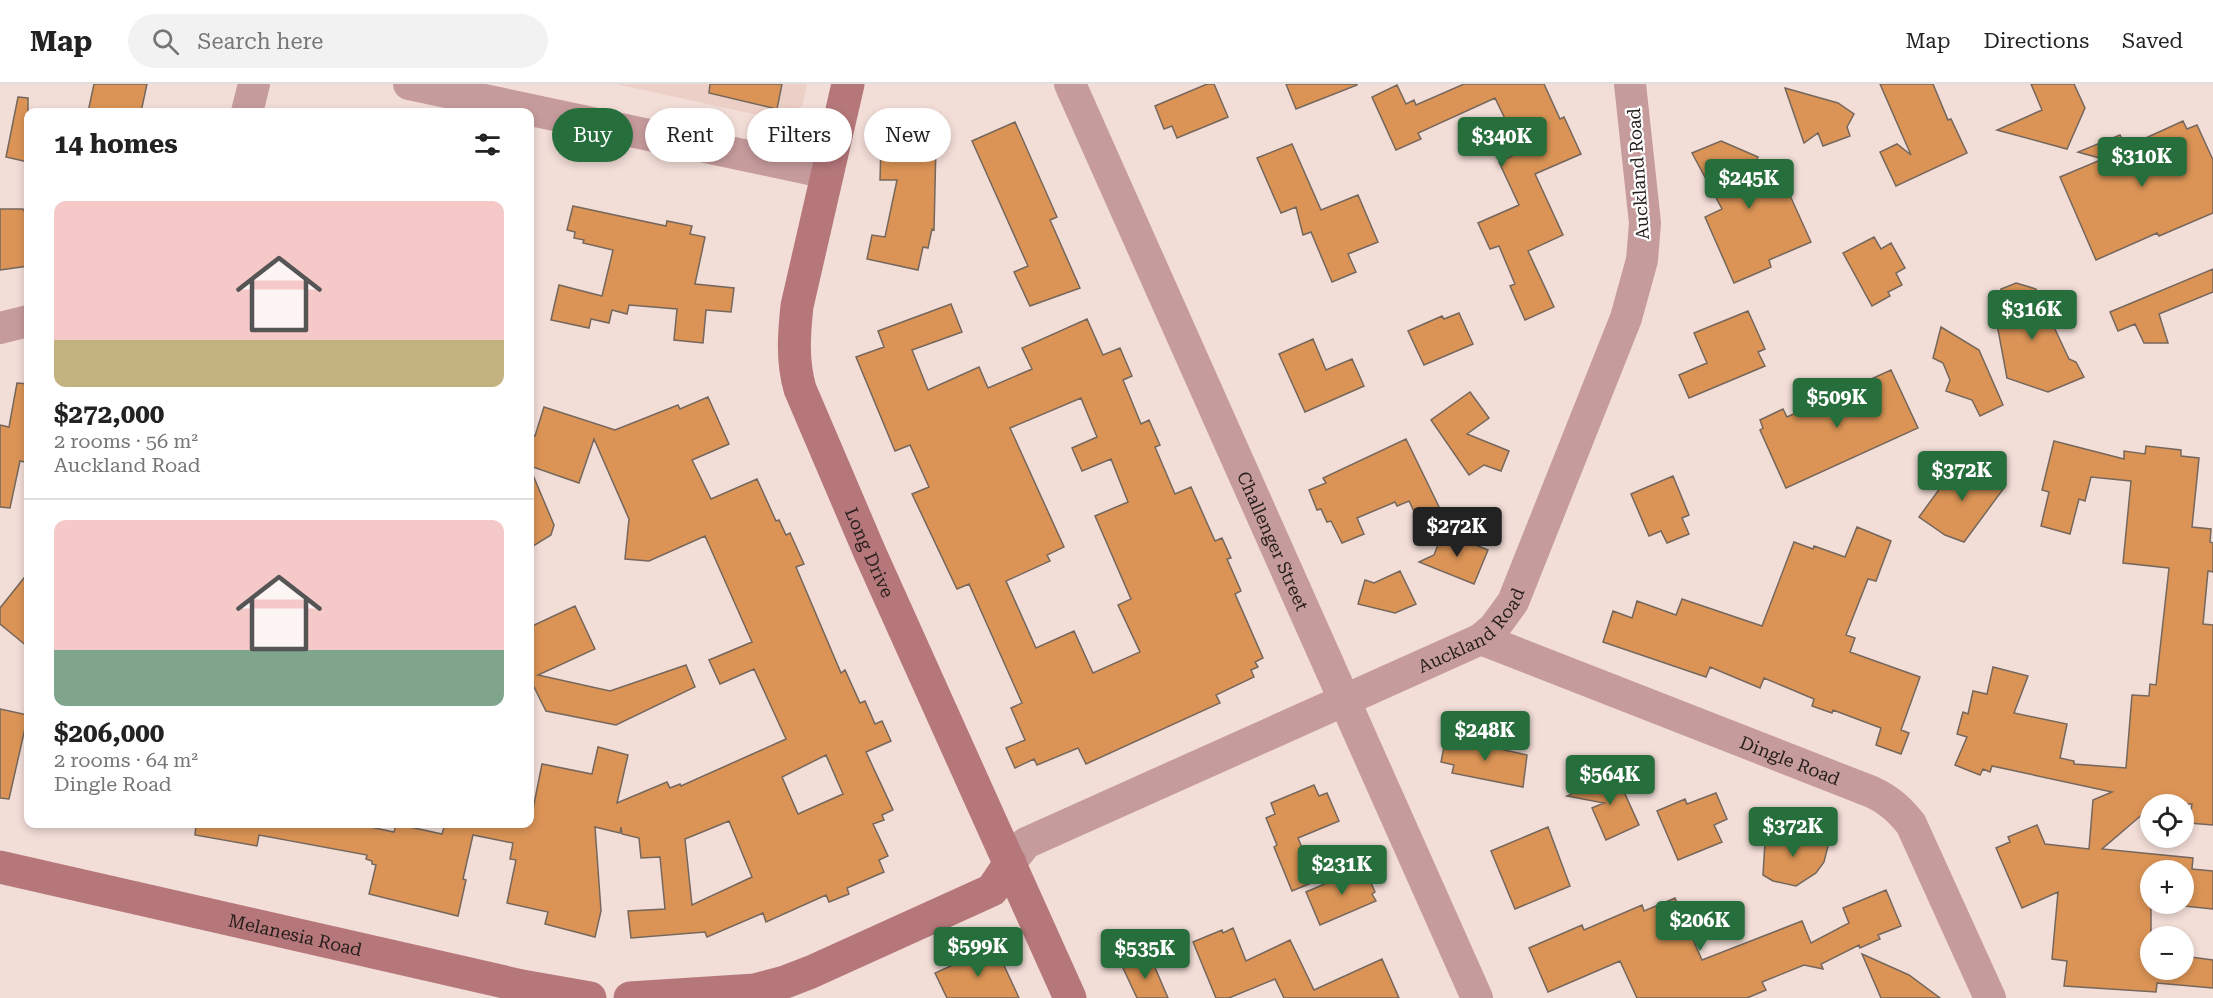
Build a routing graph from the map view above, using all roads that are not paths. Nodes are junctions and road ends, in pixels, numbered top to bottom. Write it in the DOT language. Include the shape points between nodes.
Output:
graph roads {
  1 [pos="254,84"];
  2 [pos="410,84"];
  3 [pos="848,84"];
  4 [pos="1070,84"];
  5 [pos="1630,84"];
  6 [pos="248,108"];
  7 [pos="523,108"];
  8 [pos="534,110"];
  9 [pos="828,173"];
  10 [pos="24,322"];
  11 [pos="0,328"];
  12 [pos="1481,639"];
  13 [pos="1344,700"];
  14 [pos="1010,863"];
  15 [pos="0,867"];
  16 [pos="590,998"];
  17 [pos="630,998"];
  18 [pos="1070,998"];
  19 [pos="1477,998"];
  20 [pos="1990,998"];
  1 -- 6 [label="street"];
  2 -- 7 [label="street"];
  3 -- 9 [label="street, Long Drive"];
  4 -- 13 [label="street, Challenger Street"];
  5 -- 12 [label="street, Auckland Road" via="1645,223 1640,270 1626,318 1513,602"];
  8 -- 9 [label="street"];
  9 -- 14 [label="street, Long Drive" via="797,306 794,354 800,389"];
  10 -- 11 [label="street"];
  12 -- 13 [label="street, Auckland Road"];
  12 -- 20 [label="street, Dingle Road" via="1890,801 1911,824"];
  13 -- 14 [label="street, Auckland Road" via="1026,843"];
  13 -- 19 [label="street, Challenger Street"];
  14 -- 17 [label="street" via="992,890 785,982 755,990"];
  14 -- 18 [label="street, Long Drive"];
  15 -- 16 [label="street, Melanesia Road" via="510,984"];
}
